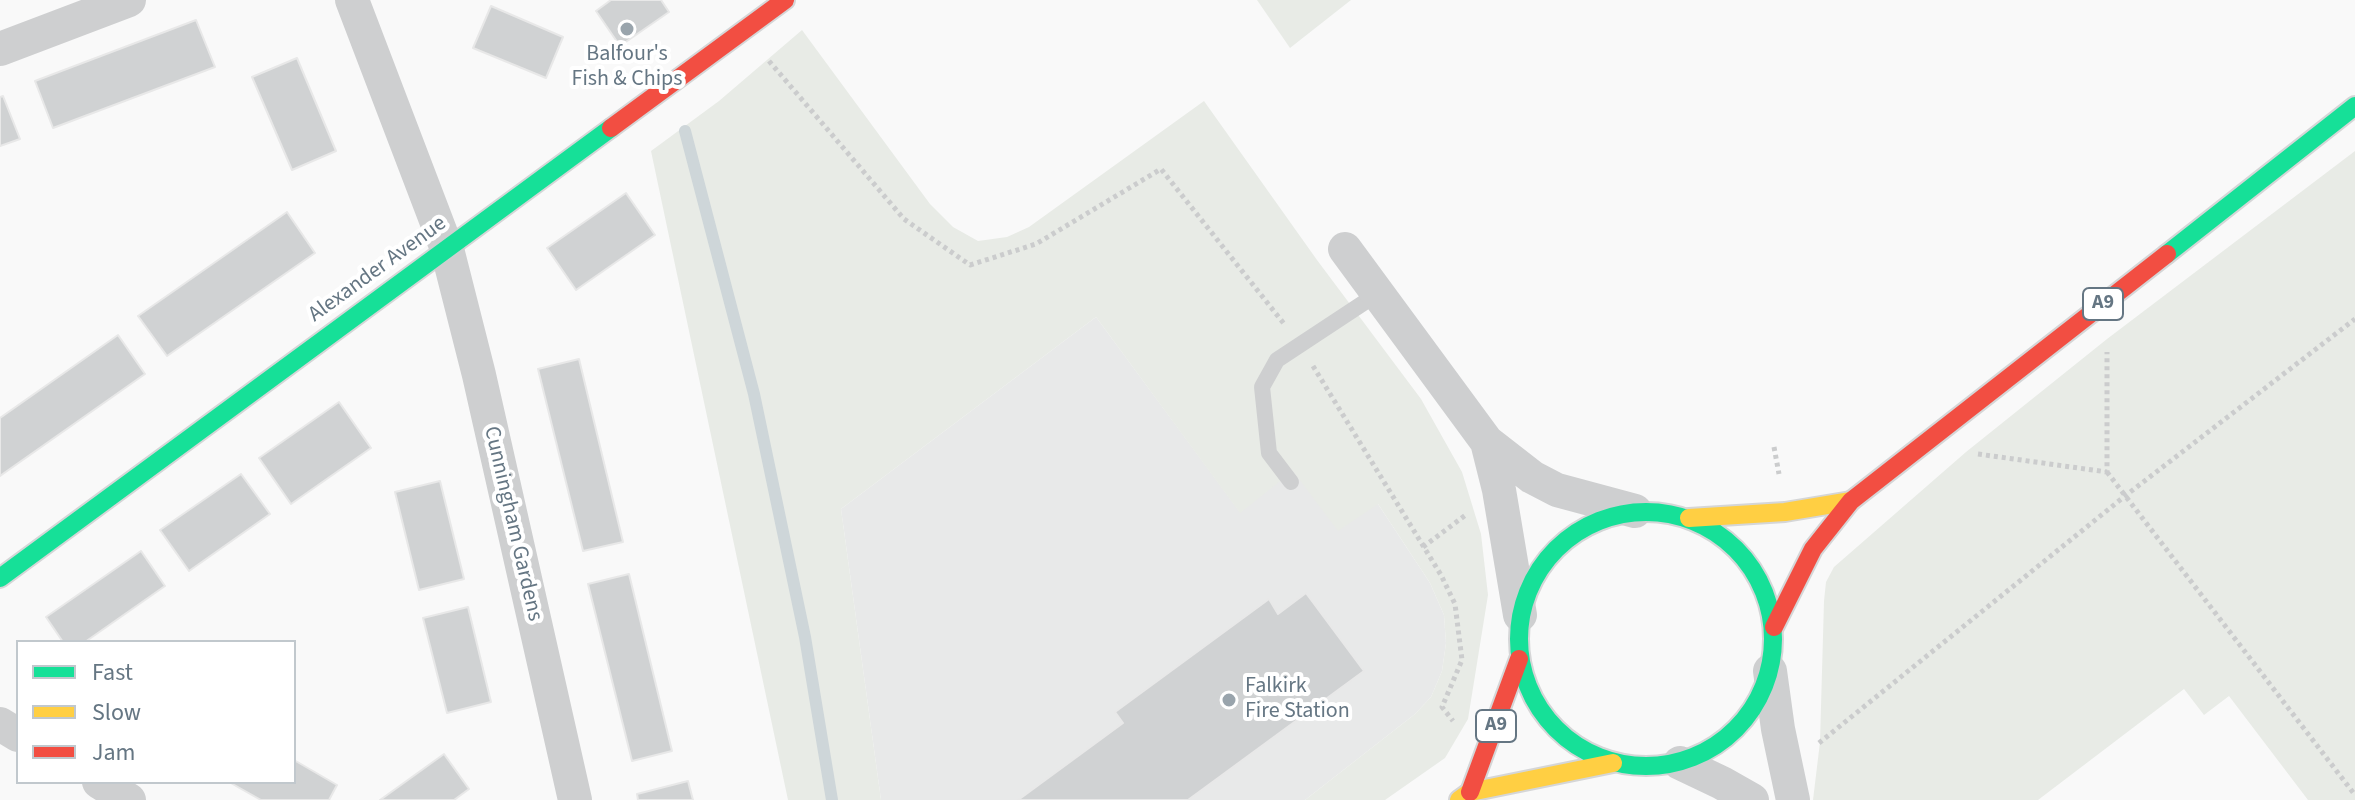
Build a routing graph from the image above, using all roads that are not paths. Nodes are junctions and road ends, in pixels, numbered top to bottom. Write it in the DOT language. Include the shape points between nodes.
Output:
graph roads {
  1 [pos="129,0"];
  2 [pos="352,0"];
  3 [pos="785,0"];
  4 [pos="0,49"];
  5 [pos="2355,106"];
  6 [pos="447,249"];
  7 [pos="1345,249"];
  8 [pos="1377,294"];
  9 [pos="1487,442"];
  10 [pos="1291,482"];
  11 [pos="1851,501"];
  12 [pos="1635,511"];
  13 [pos="1689,518"];
  14 [pos="0,578"];
  15 [pos="1520,615"];
  16 [pos="1774,627"];
  17 [pos="1519,659"];
  18 [pos="1770,671"];
  19 [pos="1613,763"];
  20 [pos="1680,763"];
  21 [pos="102,784"];
  22 [pos="1790,785"];
  23 [pos="1465,796"];
  24 [pos="129,800"];
  25 [pos="575,800"];
  26 [pos="1752,800"];
  1 -- 4 [label="street"];
  2 -- 6 [label="street, Cunningham Gardens"];
  3 -- 6 [label="main road, Alexander Avenue"];
  5 -- 11 [label="main road, A9"];
  6 -- 14 [label="main road, Alexander Avenue"];
  6 -- 25 [label="street, Cunningham Gardens"];
  7 -- 8 [label="street"];
  8 -- 9 [label="street"];
  8 -- 10 [label="lane" via="1277,360 1262,387 1269,453"];
  9 -- 12 [label="street" via="1557,490"];
  9 -- 15 [label="street"];
  11 -- 13 [label="main road, A9" via="1785,512"];
  11 -- 16 [label="main road, A9" via="1813,549"];
  12 -- 13 [label="main road"];
  12 -- 15 [label="main road" via="1595,521 1560,544 1534,576"];
  13 -- 16 [label="main road" via="1721,535 1747,560 1765,592"];
  15 -- 17 [label="main road"];
  16 -- 18 [label="main road"];
  17 -- 19 [label="main road" via="1530,695 1551,725 1579,749"];
  17 -- 23 [label="main road, A9"];
  18 -- 20 [label="main road" via="1757,702 1737,729 1711,750"];
  18 -- 22 [label="street"];
  19 -- 20 [label="main road"];
  19 -- 23 [label="main road, A9"];
  20 -- 26 [label="street"];
  21 -- 24 [label="street"];
}
